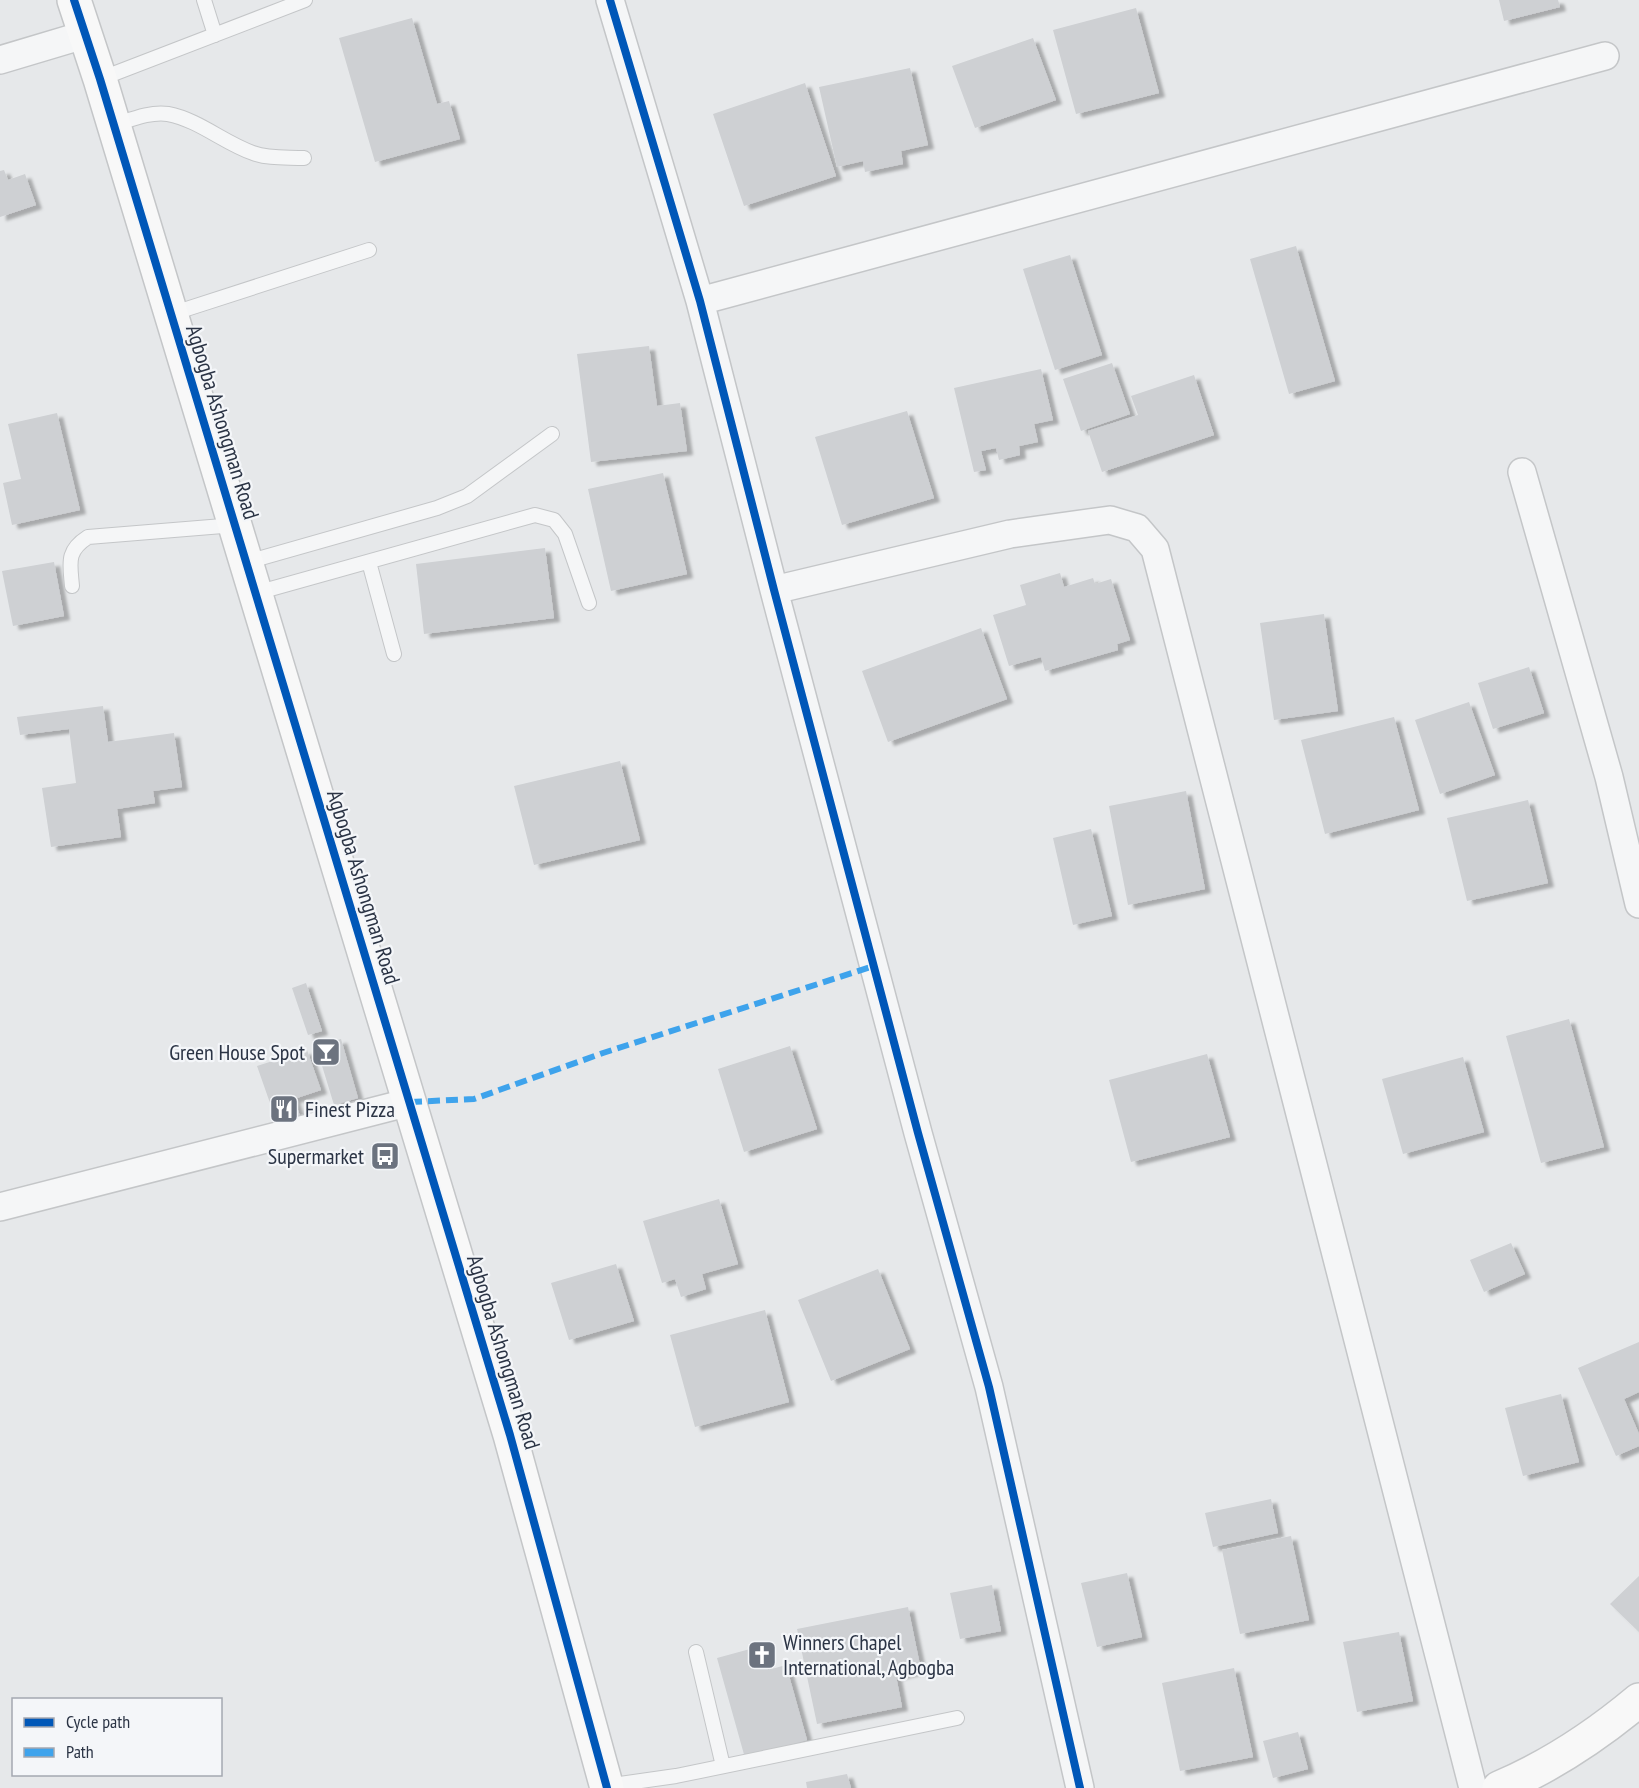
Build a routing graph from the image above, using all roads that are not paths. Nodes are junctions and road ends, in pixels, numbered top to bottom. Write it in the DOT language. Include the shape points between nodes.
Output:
graph roads {
  1 [pos="74,0"];
  2 [pos="204,0"];
  3 [pos="305,0"];
  4 [pos="610,0"];
  5 [pos="87,34"];
  6 [pos="214,35"];
  7 [pos="1605,56"];
  8 [pos="0,60"];
  9 [pos="100,79"];
  10 [pos="114,125"];
  11 [pos="304,158"];
  12 [pos="369,250"];
  13 [pos="700,301"];
  14 [pos="171,314"];
  15 [pos="552,434"];
  16 [pos="1522,472"];
  17 [pos="235,525"];
  18 [pos="369,561"];
  19 [pos="247,562"];
  20 [pos="72,586"];
  21 [pos="774,590"];
  22 [pos="256,593"];
  23 [pos="589,603"];
  24 [pos="394,654"];
  25 [pos="1639,904"];
  26 [pos="410,1102"];
  27 [pos="0,1206"];
  28 [pos="696,1652"];
  29 [pos="1639,1700"];
  30 [pos="957,1718"];
  31 [pos="723,1766"];
  32 [pos="603,1787"];
  33 [pos="1080,1788"];
  34 [pos="1473,1788"];
  35 [pos="1499,1788"];
  1 -- 5 [label="street, Agbogba Ashongman Road"];
  2 -- 6 [label="lane"];
  3 -- 6 [label="lane"];
  4 -- 13 [label="street"];
  5 -- 8 [label="street"];
  5 -- 9 [label="street, Agbogba Ashongman Road"];
  6 -- 9 [label="lane"];
  7 -- 13 [label="street"];
  9 -- 10 [label="street, Agbogba Ashongman Road"];
  10 -- 11 [label="lane" via="167,113 253,153"];
  10 -- 14 [label="street, Agbogba Ashongman Road"];
  12 -- 14 [label="lane"];
  13 -- 21 [label="street"];
  14 -- 17 [label="street, Agbogba Ashongman Road"];
  15 -- 19 [label="lane" via="467,496"];
  16 -- 25 [label="street" via="1609,777"];
  17 -- 19 [label="street, Agbogba Ashongman Road"];
  17 -- 20 [label="lane" via="88,537 77,544 69,562"];
  18 -- 22 [label="lane"];
  18 -- 23 [label="lane" via="535,515 558,523 565,534"];
  18 -- 24 [label="lane"];
  19 -- 22 [label="street, Agbogba Ashongman Road"];
  21 -- 33 [label="street" via="989,1387"];
  21 -- 34 [label="street" via="1010,534 1110,519 1137,528 1155,549"];
  22 -- 26 [label="street, Agbogba Ashongman Road"];
  26 -- 27 [label="street"];
  26 -- 32 [label="street, Agbogba Ashongman Road" via="510,1435"];
  28 -- 31 [label="lane"];
  29 -- 35 [label="street" via="1554,1762"];
  30 -- 31 [label="lane"];
  31 -- 32 [label="lane"];
}
